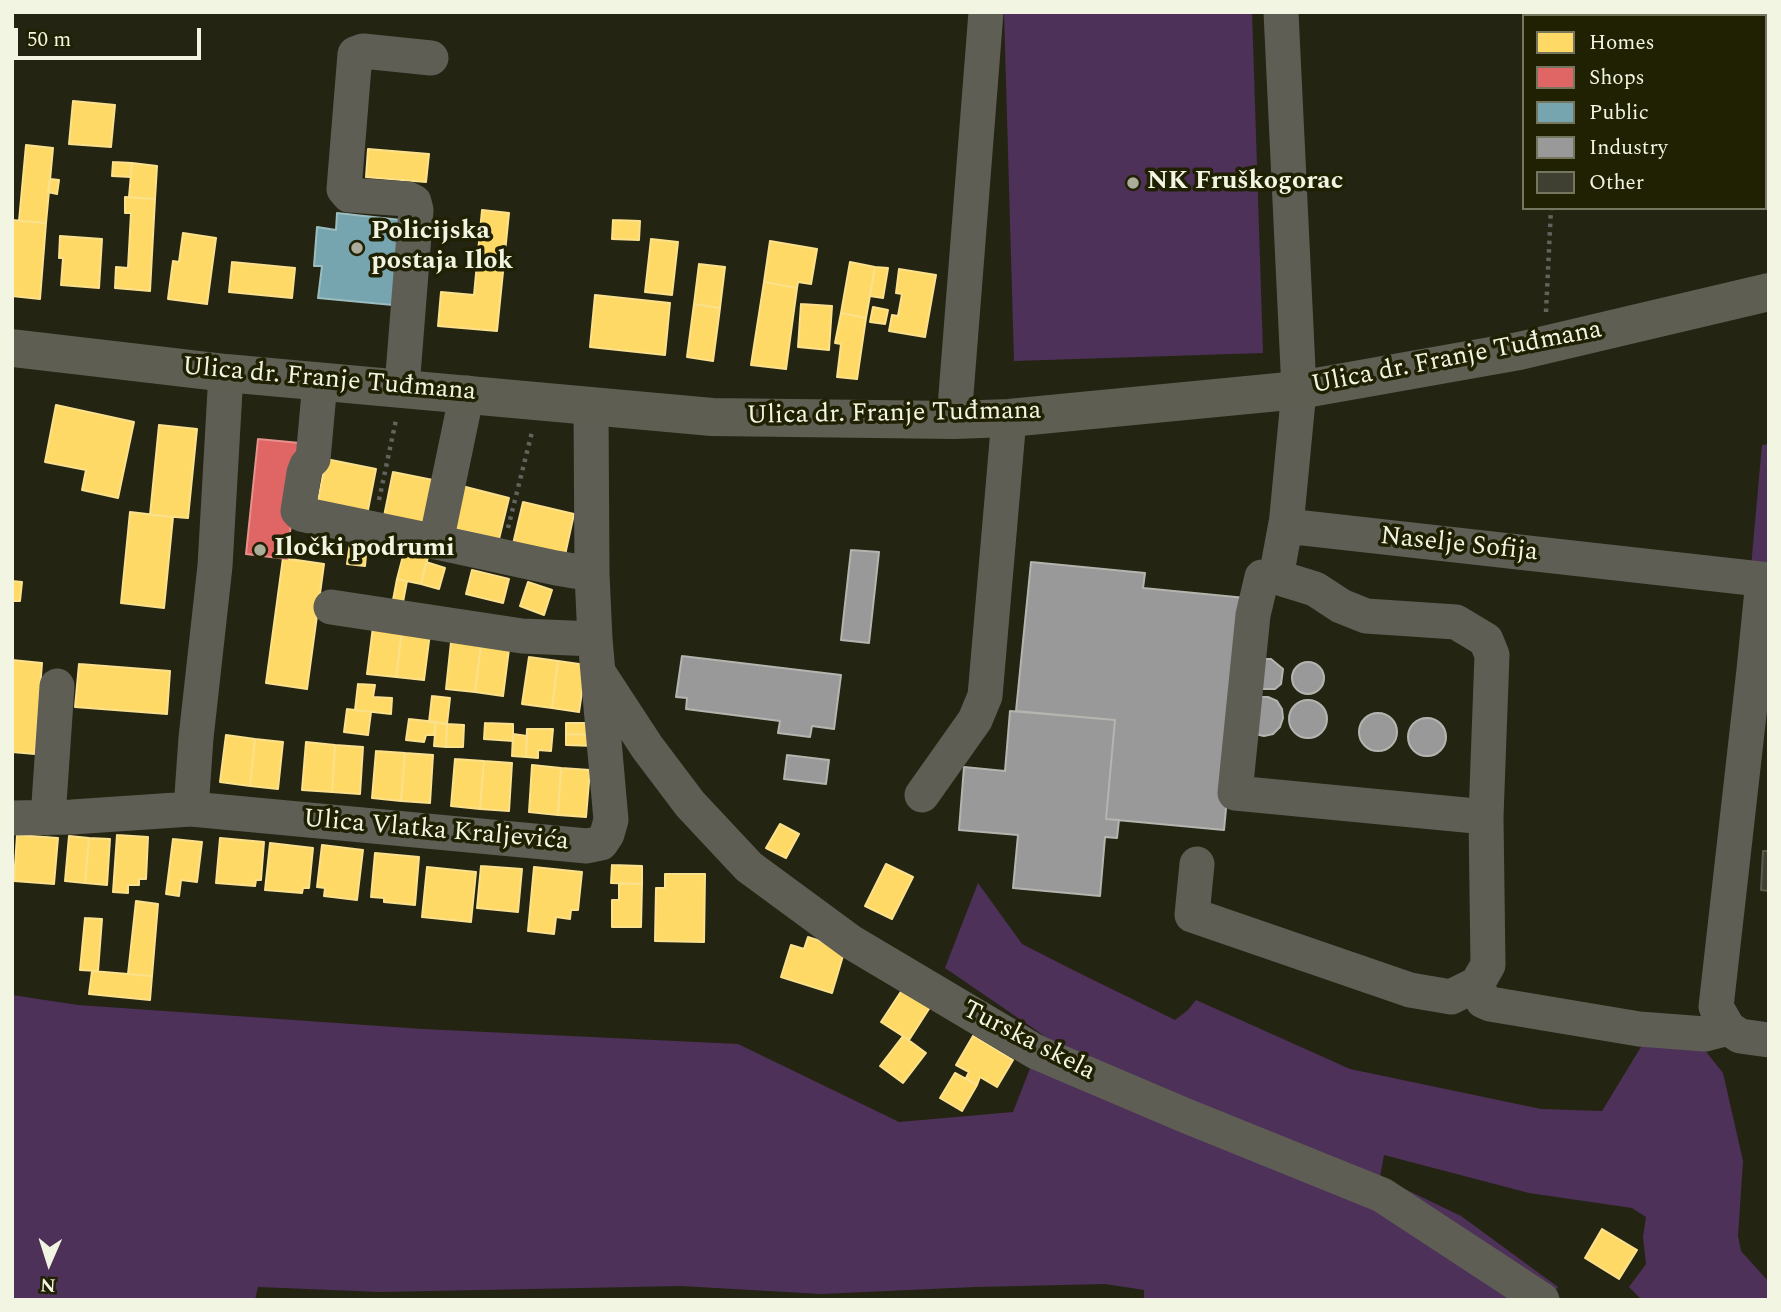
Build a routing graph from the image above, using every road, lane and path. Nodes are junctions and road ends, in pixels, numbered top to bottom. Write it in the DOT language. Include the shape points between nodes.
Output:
graph roads {
  1 [pos="986,12"];
  2 [pos="1281,12"];
  3 [pos="431,58"];
  4 [pos="1550,210"];
  5 [pos="1769,292"];
  6 [pos="1544,345"];
  7 [pos="12,348"];
  8 [pos="226,373"];
  9 [pos="320,382"];
  10 [pos="402,387"];
  11 [pos="1299,390"];
  12 [pos="467,393"];
  13 [pos="541,401"];
  14 [pos="591,406"];
  15 [pos="1009,418"];
  16 [pos="954,420"];
  17 [pos="1287,518"];
  18 [pos="373,529"];
  19 [pos="436,542"];
  20 [pos="501,556"];
  21 [pos="592,574"];
  22 [pos="1276,577"];
  23 [pos="1766,580"];
  24 [pos="331,607"];
  25 [pos="597,656"];
  26 [pos="1761,671"];
  27 [pos="57,686"];
  28 [pos="922,795"];
  29 [pos="191,809"];
  30 [pos="1486,817"];
  31 [pos="12,818"];
  32 [pos="48,818"];
  33 [pos="1197,864"];
  34 [pos="1477,984"];
  35 [pos="1728,1028"];
  36 [pos="1769,1040"];
  37 [pos="1542,1300"];
  1 -- 16 [label="street"];
  2 -- 11 [label="street"];
  3 -- 10 [label="street" via="355,54 344,189 349,195 408,199 416,210"];
  4 -- 6 [label="path"];
  5 -- 6 [label="main road, Ulica dr. Franje Tuđmana"];
  6 -- 11 [label="main road, Ulica dr. Franje Tuđmana"];
  7 -- 8 [label="main road, Ulica dr. Franje Tuđmana"];
  8 -- 9 [label="main road, Ulica dr. Franje Tuđmana"];
  8 -- 29 [label="street" via="215,566"];
  9 -- 10 [label="main road, Ulica dr. Franje Tuđmana"];
  9 -- 18 [label="street" via="313,459 303,473 298,510"];
  10 -- 12 [label="main road, Ulica dr. Franje Tuđmana"];
  10 -- 18 [label="path"];
  11 -- 15 [label="main road, Ulica dr. Franje Tuđmana"];
  11 -- 17 [label="street"];
  12 -- 13 [label="main road, Ulica dr. Franje Tuđmana"];
  12 -- 19 [label="street"];
  13 -- 14 [label="main road, Ulica dr. Franje Tuđmana"];
  13 -- 20 [label="path"];
  14 -- 16 [label="main road, Ulica dr. Franje Tuđmana" via="712,417"];
  14 -- 21 [label="street, Ulica Vlatka Kraljevića"];
  15 -- 16 [label="main road, Ulica dr. Franje Tuđmana"];
  15 -- 28 [label="street" via="985,696 975,720"];
  17 -- 22 [label="street"];
  17 -- 23 [label="street, Naselje Sofija" via="1286,526"];
  18 -- 19 [label="street"];
  19 -- 20 [label="street"];
  20 -- 21 [label="street"];
  21 -- 25 [label="street, Ulica Vlatka Kraljevića"];
  22 -- 30 [label="street" via="1315,589 1366,616 1455,622 1486,640 1492,655"];
  22 -- 30 [label="street" via="1262,577 1253,615 1235,793"];
  23 -- 26 [label="street"];
  24 -- 25 [label="street" via="522,636"];
  25 -- 29 [label="street, Ulica Vlatka Kraljevića" via="611,820 601,842 587,846"];
  25 -- 37 [label="street, Turska skela" via="647,747 682,794 749,867 851,942 1036,1052 1382,1195"];
  26 -- 35 [label="street" via="1716,1007"];
  27 -- 32 [label="street"];
  29 -- 32 [label="street, Ulica Vlatka Kraljevića"];
  30 -- 34 [label="street" via="1488,965"];
  31 -- 32 [label="street, Ulica Vlatka Kraljevića"];
  33 -- 34 [label="street" via="1192,915 1410,990 1451,997"];
  34 -- 35 [label="street" via="1483,1001 1490,1004 1639,1029 1705,1034"];
  35 -- 36 [label="street" via="1740,1036"];
}
